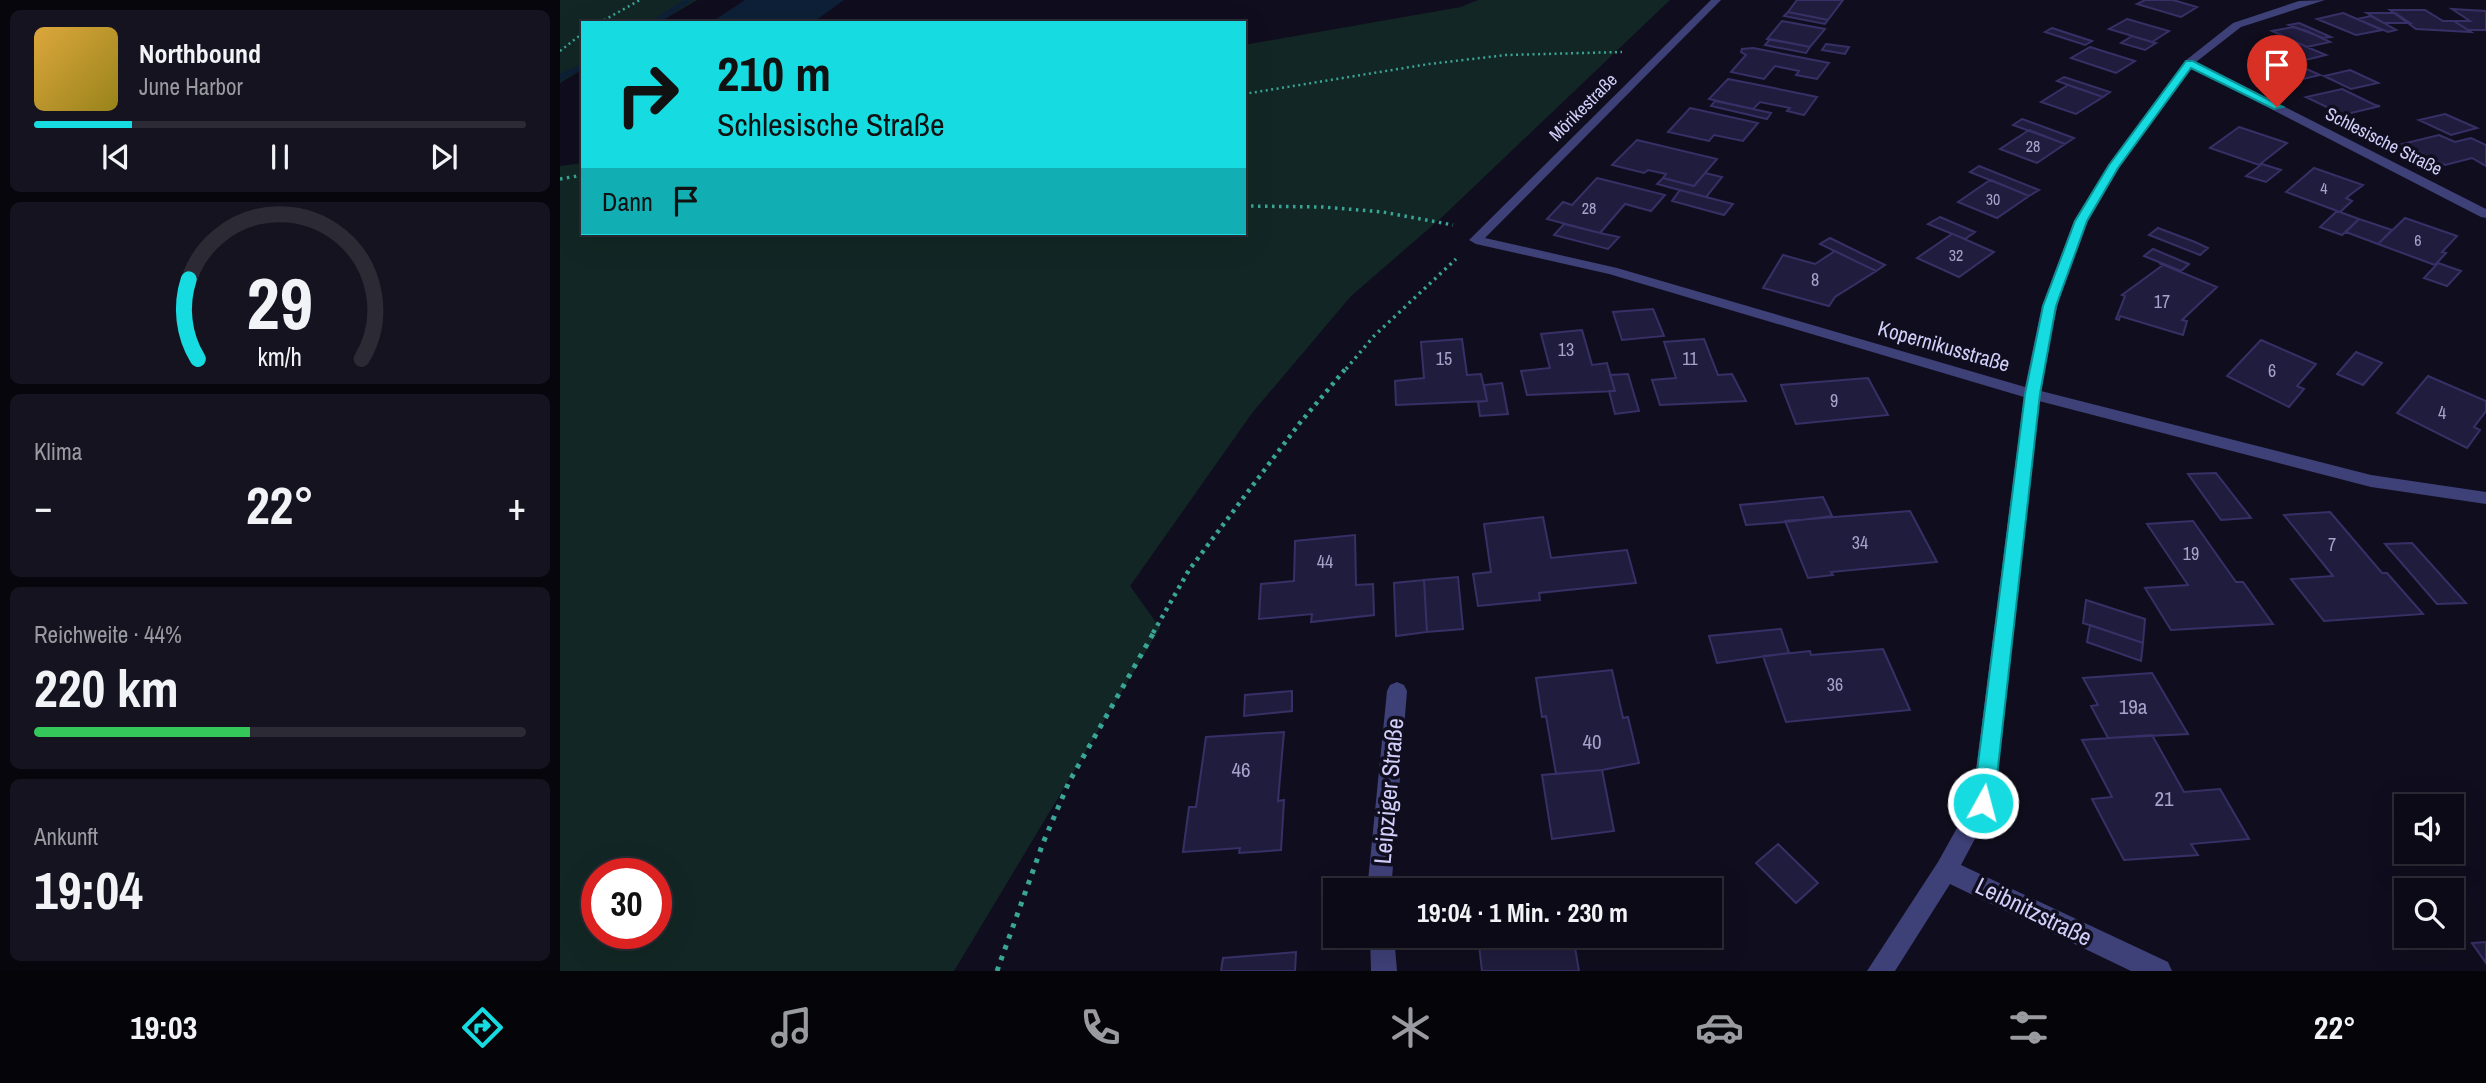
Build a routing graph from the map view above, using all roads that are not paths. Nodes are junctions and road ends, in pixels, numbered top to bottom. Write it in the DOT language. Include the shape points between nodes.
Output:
graph roads {
  1 [pos="1716,0"];
  2 [pos="2320,0"];
  3 [pos="2189,63"];
  4 [pos="2486,214"];
  5 [pos="1480,236"];
  6 [pos="2032,394"];
  7 [pos="2486,498"];
  8 [pos="1397,691"];
  9 [pos="1946,870"];
  10 [pos="1380,878"];
  11 [pos="1383,948"];
  12 [pos="1384,971"];
  13 [pos="1880,971"];
  14 [pos="2159,971"];
  1 -- 5 [label="street, Mörikestraße"];
  2 -- 3 [label="street" via="2237,25"];
  3 -- 4 [label="street, Schlesische Straße"];
  3 -- 6 [label="street" via="2081,221 2049,306"];
  5 -- 6 [label="street, Kopernikusstraße"];
  6 -- 7 [label="street, Kopernikusstraße" via="2371,481"];
  6 -- 9 [label="street" via="1983,803"];
  8 -- 10 [label="street, Leipziger Straße"];
  9 -- 13 [label="street"];
  9 -- 14 [label="street, Leibnitzstraße"];
  11 -- 12 [label="street"];
}
